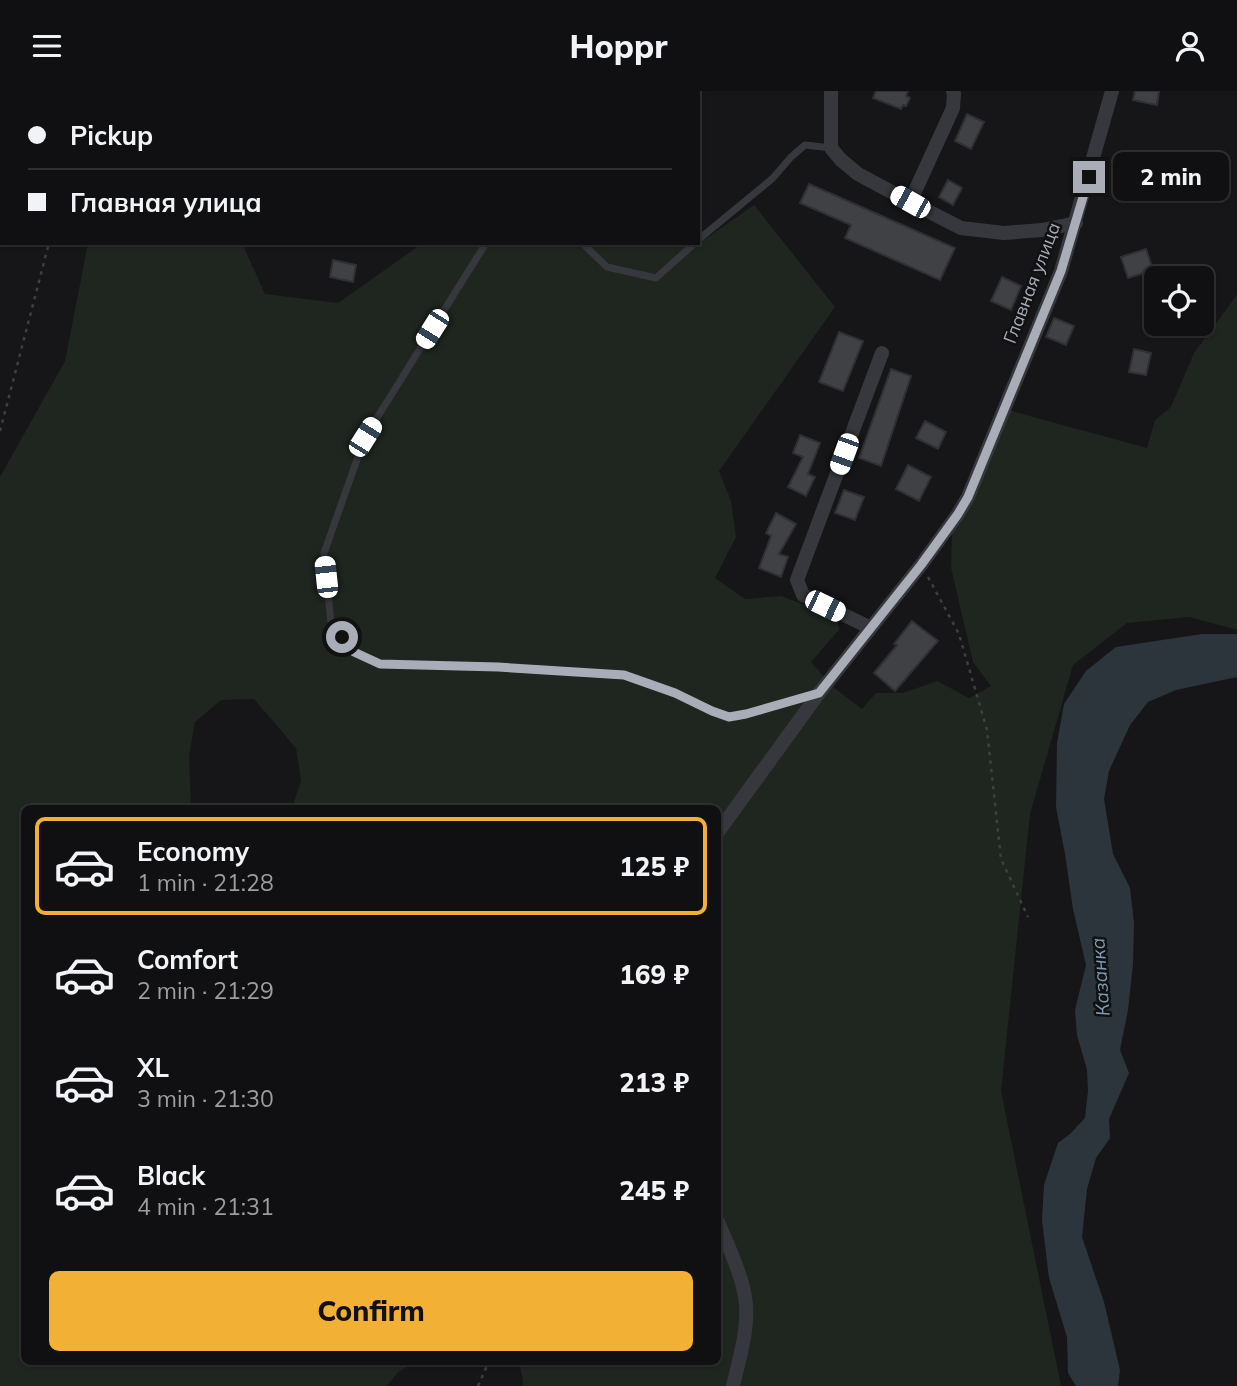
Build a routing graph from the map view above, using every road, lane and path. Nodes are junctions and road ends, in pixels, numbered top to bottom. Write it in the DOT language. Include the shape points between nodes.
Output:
graph roads {
  1 [pos="831,91"];
  2 [pos="953,91"];
  3 [pos="1112,91"];
  4 [pos="831,148"];
  5 [pos="910,202"];
  6 [pos="1076,223"];
  7 [pos="700,239"];
  8 [pos="48,245"];
  9 [pos="485,245"];
  10 [pos="584,245"];
  11 [pos="693,245"];
  12 [pos="882,353"];
  13 [pos="0,431"];
  14 [pos="921,565"];
  15 [pos="871,628"];
  16 [pos="819,693"];
  17 [pos="721,828"];
  18 [pos="1028,917"];
  19 [pos="721,1230"];
  20 [pos="487,1365"];
  21 [pos="478,1386"];
  22 [pos="733,1386"];
  1 -- 4 [label="street"];
  2 -- 5 [label="street" via="953,108"];
  3 -- 6 [label="street, Главная улица"];
  4 -- 5 [label="street" via="858,174"];
  4 -- 7 [label="lane" via="805,145 773,179"];
  5 -- 6 [label="street" via="961,227 1004,233"];
  6 -- 14 [label="street, Главная улица" via="1061,271 968,497"];
  8 -- 13 [label="path"];
  9 -- 16 [label="lane" via="365,437 324,553 331,623 354,652 380,664 624,675 729,717"];
  10 -- 11 [label="lane" via="607,267 656,278"];
  12 -- 15 [label="street" via="797,580 803,595"];
  14 -- 15 [label="street, Главная улица"];
  14 -- 18 [label="path" via="959,634 987,730 1001,859"];
  15 -- 16 [label="street, Главная улица"];
  16 -- 17 [label="street, Главная улица"];
  19 -- 22 [label="street" via="746,1304"];
  20 -- 21 [label="path"];
}
